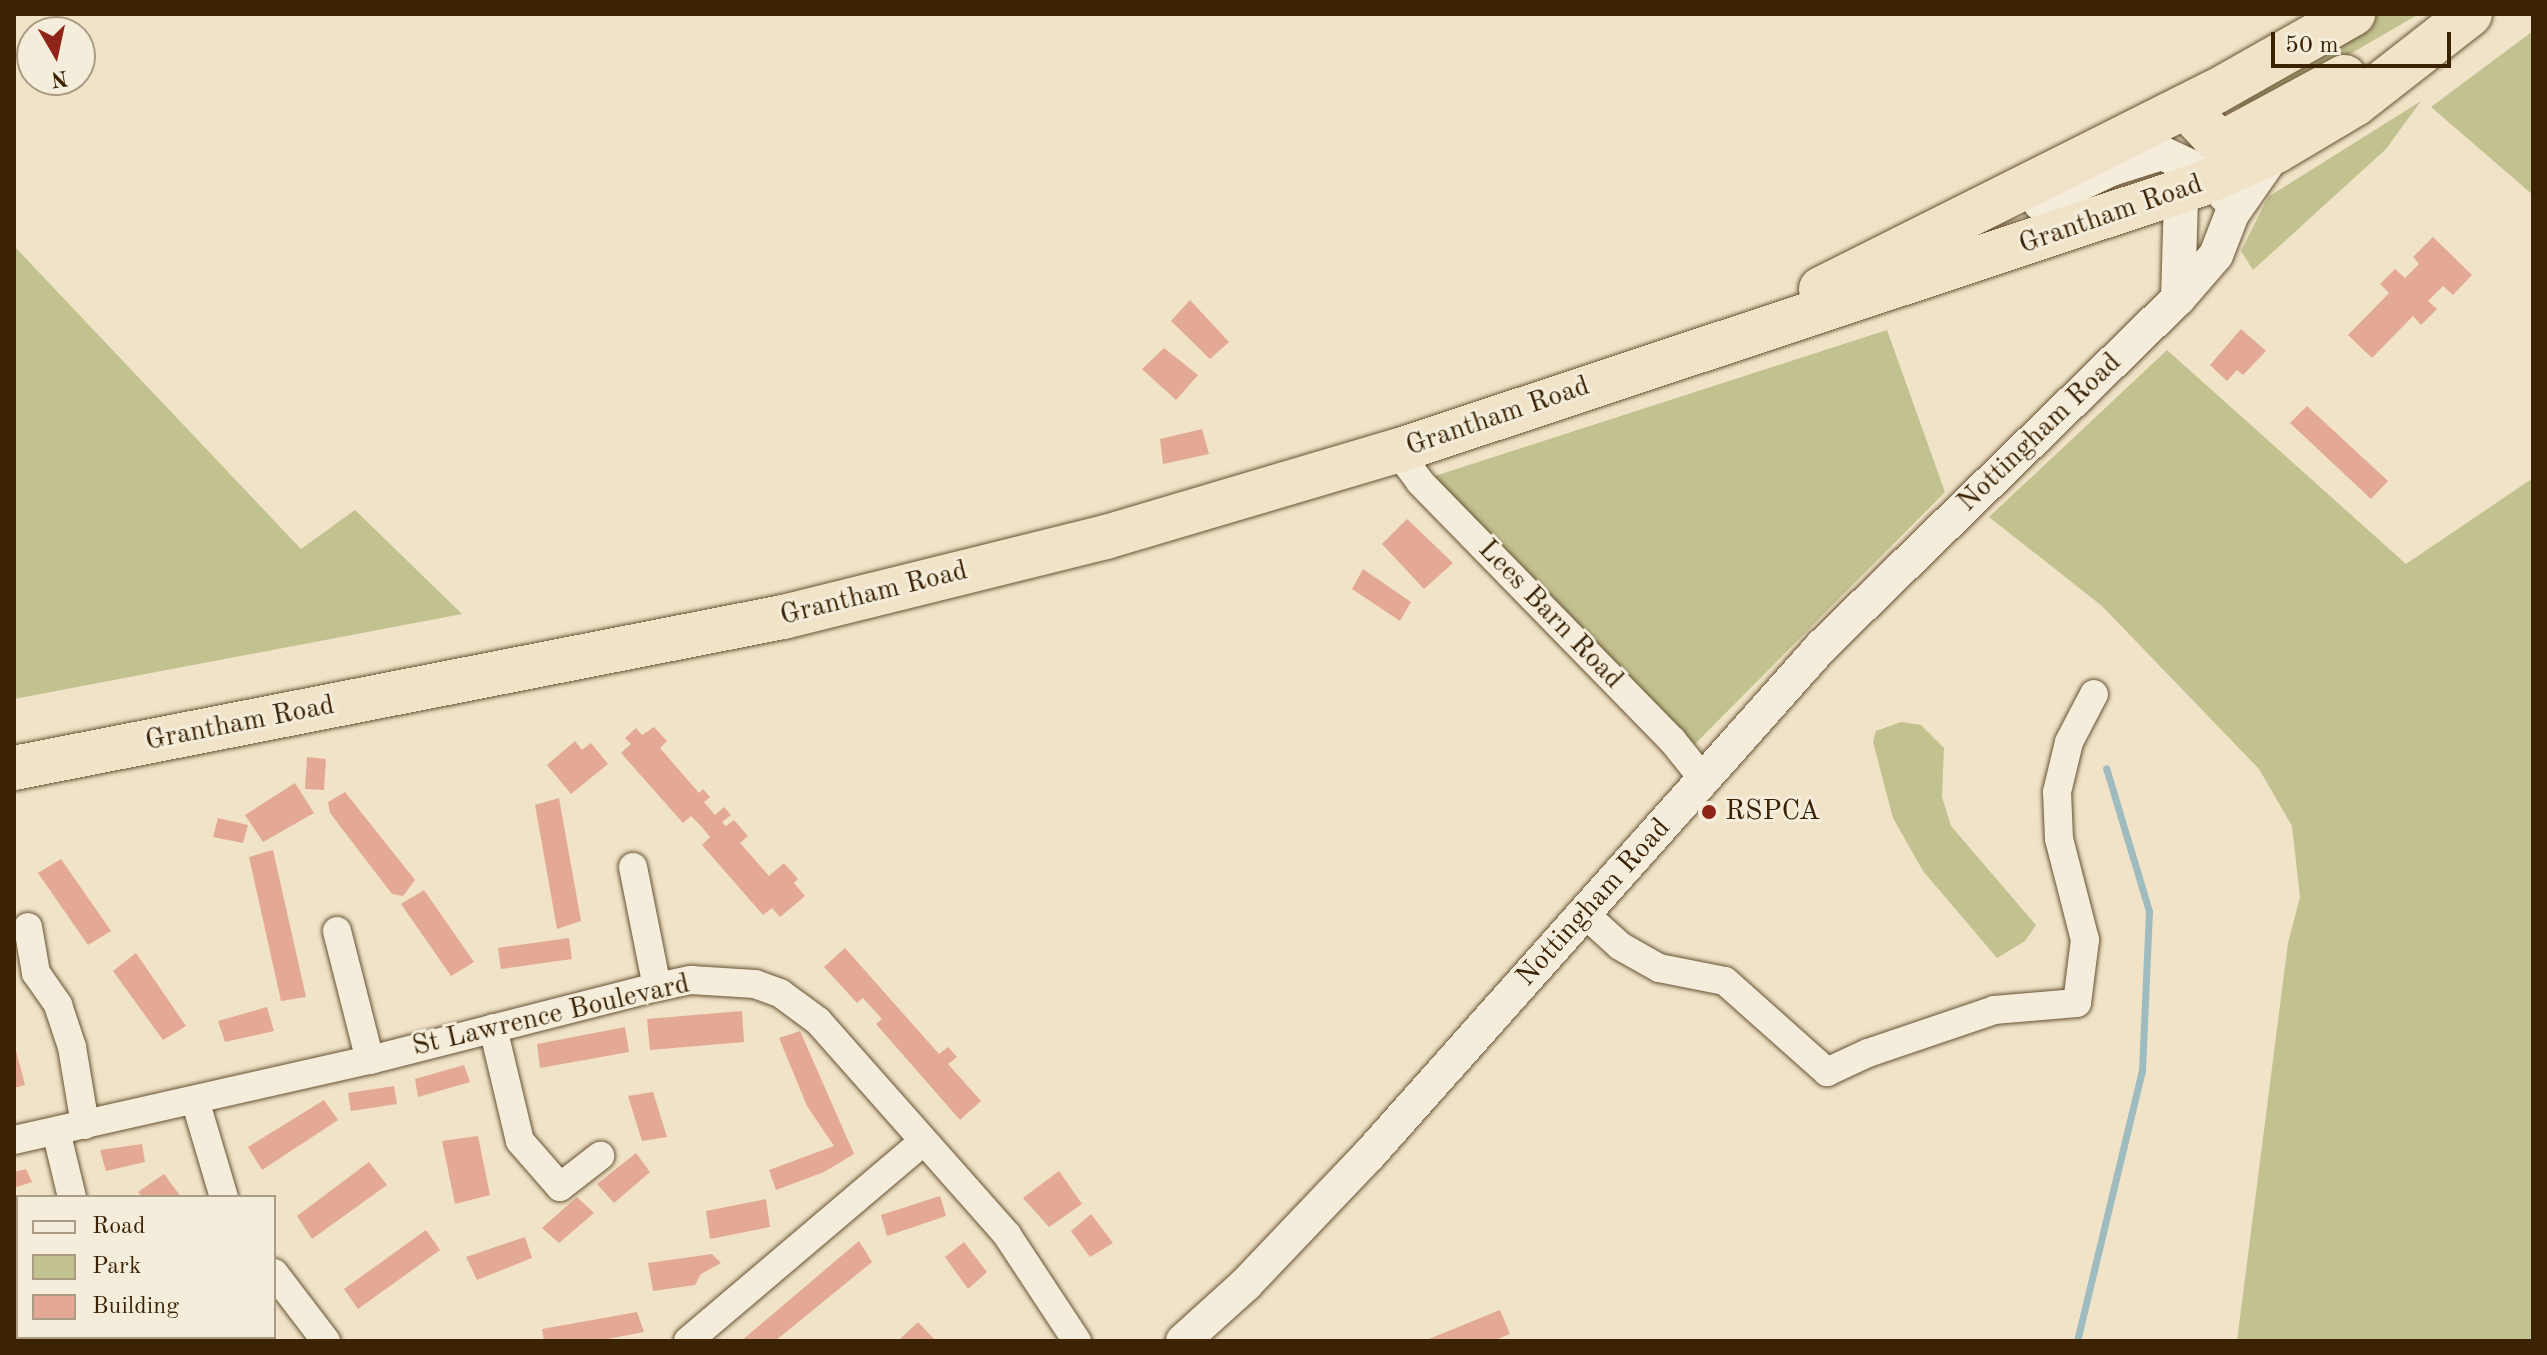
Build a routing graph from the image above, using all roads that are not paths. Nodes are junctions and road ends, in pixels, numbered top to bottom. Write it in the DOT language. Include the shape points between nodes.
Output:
graph roads {
  1 [pos="2353,14"];
  2 [pos="2444,14"];
  3 [pos="2470,14"];
  4 [pos="2206,105"];
  5 [pos="2202,186"];
  6 [pos="1880,258"];
  7 [pos="2178,299"];
  8 [pos="1716,345"];
  9 [pos="1397,451"];
  10 [pos="2094,694"];
  11 [pos="14,768"];
  12 [pos="1704,780"];
  13 [pos="633,867"];
  14 [pos="1585,914"];
  15 [pos="28,927"];
  16 [pos="337,931"];
  17 [pos="657,987"];
  18 [pos="493,1028"];
  19 [pos="370,1060"];
  20 [pos="195,1100"];
  21 [pos="85,1125"];
  22 [pos="56,1131"];
  23 [pos="14,1140"];
  24 [pos="923,1142"];
  25 [pos="600,1156"];
  26 [pos="72,1195"];
  27 [pos="223,1195"];
  28 [pos="276,1276"];
  29 [pos="326,1341"];
  30 [pos="688,1341"];
  31 [pos="1077,1341"];
  32 [pos="1183,1341"];
  1 -- 4 [label="highway, Grantham Road"];
  2 -- 4 [label="highway" via="2229,139 2214,137"];
  3 -- 5 [label="highway, Grantham Road" via="2355,104 2276,151"];
  4 -- 5 [label="street, Nottingham Road"];
  4 -- 6 [label="highway, Grantham Road"];
  5 -- 6 [label="street" via="2162,153 2128,163 1938,251"];
  5 -- 7 [label="street, Nottingham Road" via="2183,234"];
  5 -- 7 [label="street, Nottingham Road" via="2216,255"];
  5 -- 8 [label="highway, Grantham Road"];
  6 -- 8 [label="highway, Grantham Road"];
  7 -- 12 [label="street, Nottingham Road" via="1822,646"];
  8 -- 9 [label="highway, Grantham Road"];
  9 -- 11 [label="highway, Grantham Road" via="1106,537 783,617"];
  9 -- 12 [label="street, Lees Barn Road" via="1420,482 1672,740"];
  10 -- 14 [label="street" via="2069,742 2057,792 2059,839 2085,940 2077,1003 1994,1010 1827,1072 1725,981 1659,968 1620,946"];
  12 -- 14 [label="street, Nottingham Road"];
  13 -- 17 [label="street"];
  14 -- 32 [label="street, Nottingham Road" via="1339,1187"];
  15 -- 21 [label="street" via="36,973 58,1005 72,1047"];
  16 -- 19 [label="street"];
  17 -- 18 [label="street, St Lawrence Boulevard"];
  17 -- 24 [label="street, St Lawrence Boulevard" via="691,980 734,981 780,993 818,1021"];
  18 -- 19 [label="street, St Lawrence Boulevard"];
  18 -- 25 [label="street" via="520,1141 560,1187"];
  19 -- 20 [label="street, St Lawrence Boulevard"];
  20 -- 21 [label="street, St Lawrence Boulevard"];
  20 -- 27 [label="street"];
  21 -- 22 [label="street, St Lawrence Boulevard"];
  22 -- 23 [label="street, St Lawrence Boulevard"];
  22 -- 26 [label="street"];
  24 -- 30 [label="street"];
  24 -- 31 [label="street, St Lawrence Boulevard" via="1007,1235"];
  28 -- 29 [label="street"];
}
